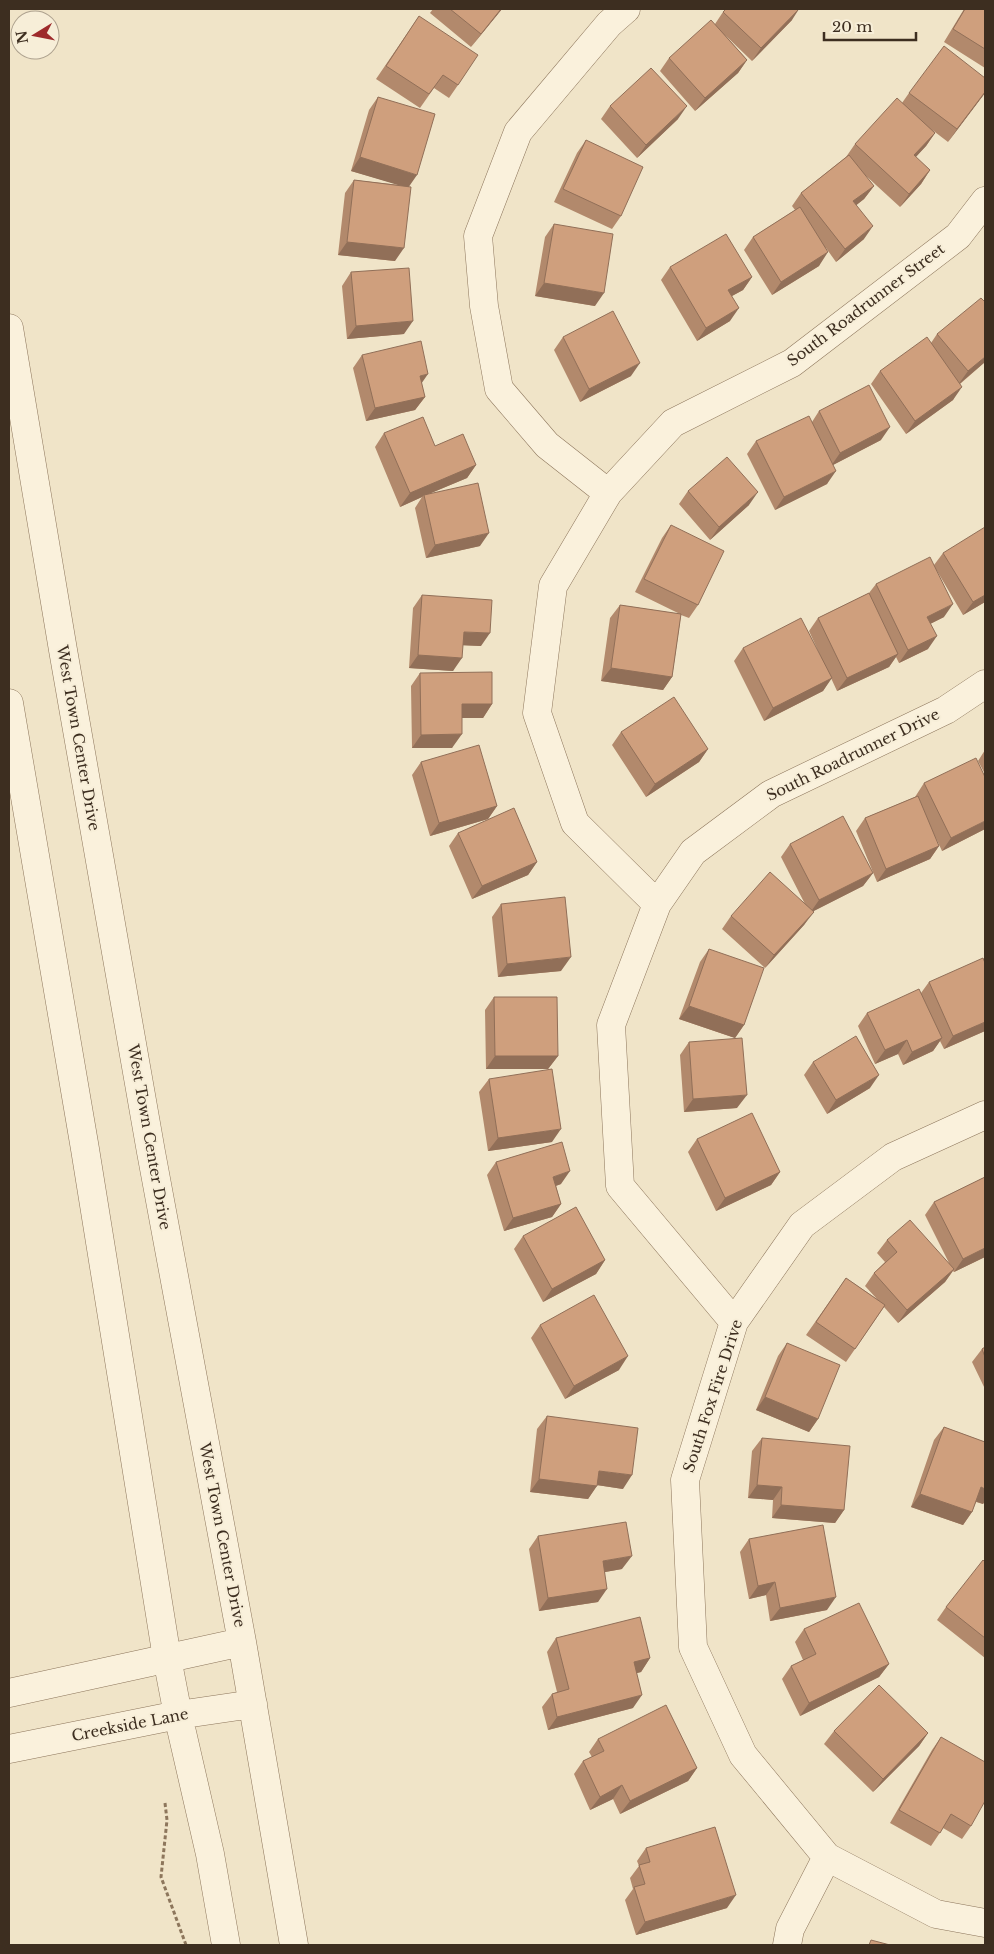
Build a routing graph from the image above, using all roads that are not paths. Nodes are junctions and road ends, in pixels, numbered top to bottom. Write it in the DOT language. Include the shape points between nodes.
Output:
graph roads {
  1 [pos="626,9"];
  2 [pos="985,201"];
  3 [pos="9,328"];
  4 [pos="608,493"];
  5 [pos="985,684"];
  6 [pos="9,703"];
  7 [pos="656,904"];
  8 [pos="985,1115"];
  9 [pos="734,1322"];
  10 [pos="242,1642"];
  11 [pos="167,1658"];
  12 [pos="9,1693"];
  13 [pos="253,1704"];
  14 [pos="178,1715"];
  15 [pos="9,1749"];
  16 [pos="827,1856"];
  17 [pos="985,1923"];
  18 [pos="226,1945"];
  19 [pos="294,1945"];
  20 [pos="787,1945"];
  1 -- 4 [label="street" via="609,24 518,132 478,236 484,306 499,389 547,445"];
  2 -- 4 [label="street, South Roadrunner Street" via="958,236 792,363 673,423"];
  3 -- 10 [label="street, West Town Center Drive" via="149,1143"];
  4 -- 7 [label="street, South Roadrunner Street" via="553,586 537,713 575,823"];
  5 -- 7 [label="street, South Roadrunner Drive" via="946,710 771,794 693,852"];
  6 -- 11 [label="street" via="87,1159"];
  7 -- 9 [label="street, South Roadrunner Drive" via="611,1025 620,1186"];
  8 -- 9 [label="street, South Fox Fire Drive" via="894,1157 802,1226"];
  9 -- 16 [label="street, South Fox Fire Drive" via="685,1480 693,1647 743,1754"];
  10 -- 11 [label="street"];
  10 -- 13 [label="street, West Town Center Drive"];
  11 -- 12 [label="street"];
  11 -- 14 [label="street"];
  13 -- 14 [label="street, Creekside Lane"];
  13 -- 19 [label="street, West Town Center Drive"];
  14 -- 15 [label="street, Creekside Lane"];
  14 -- 18 [label="street" via="210,1854"];
  16 -- 17 [label="street, South Fox Fire Drive" via="936,1914"];
  16 -- 20 [label="street" via="790,1929"];
}
